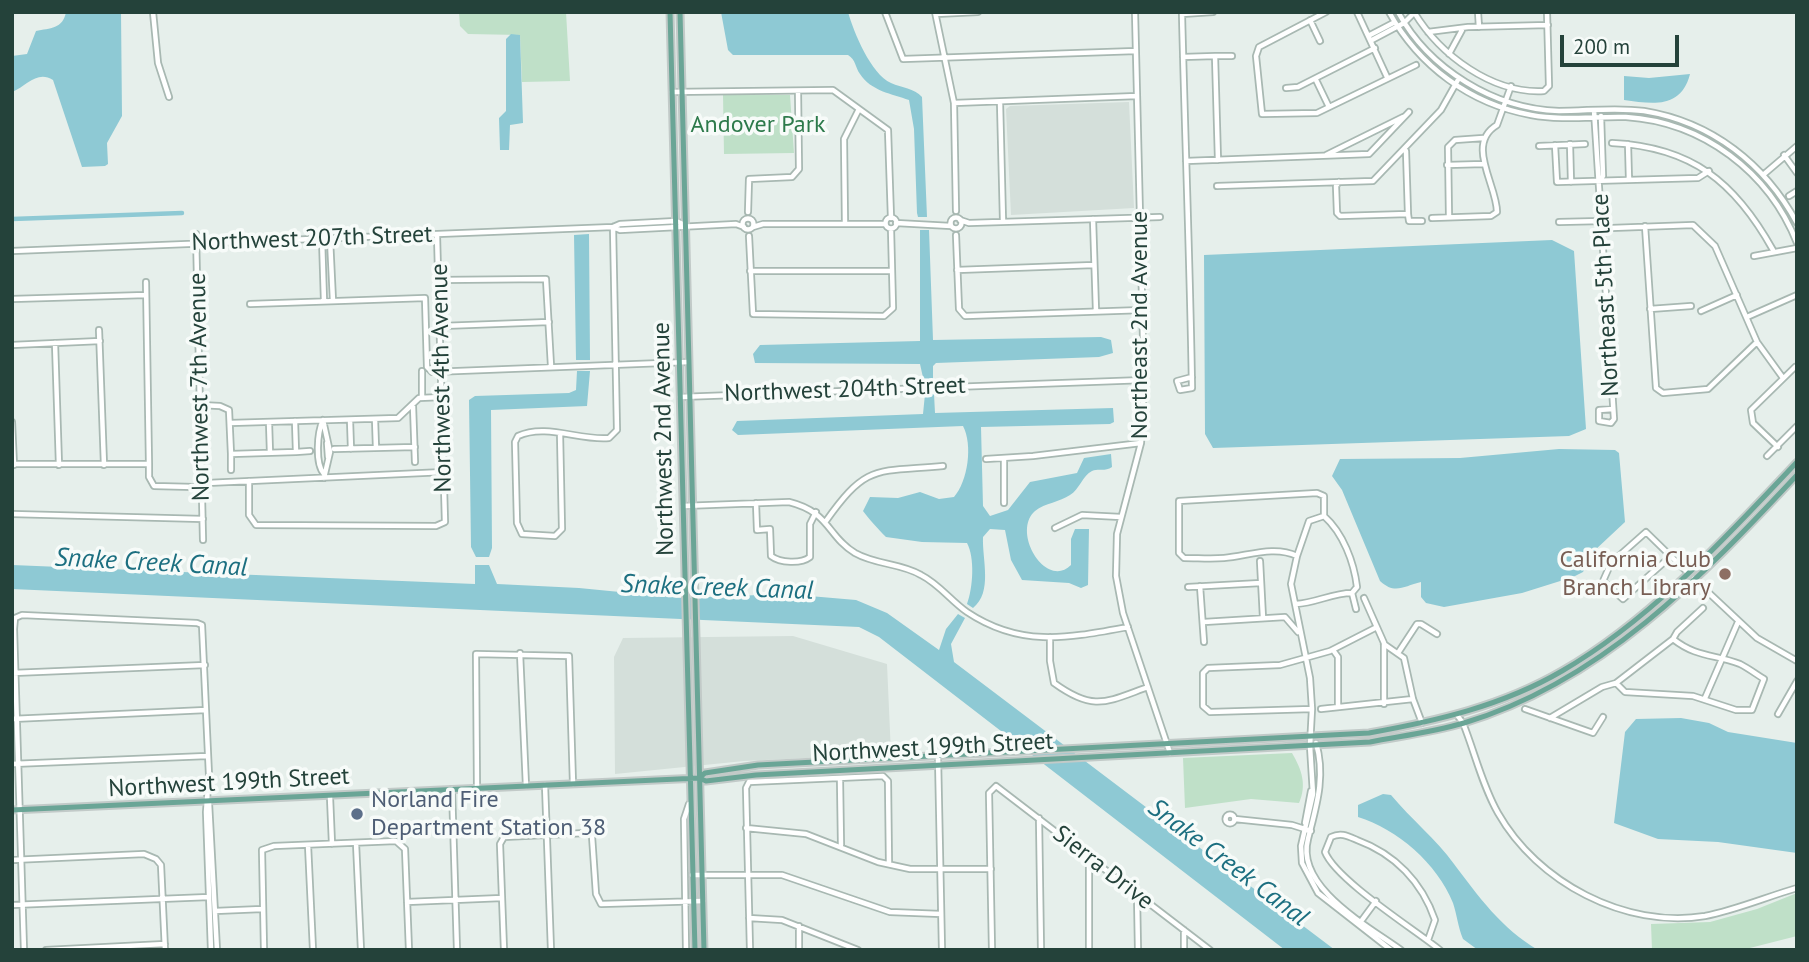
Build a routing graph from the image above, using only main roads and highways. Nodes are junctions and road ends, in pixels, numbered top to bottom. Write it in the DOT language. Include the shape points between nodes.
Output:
graph roads {
  1 [pos="670,12"];
  2 [pos="680,12"];
  3 [pos="1797,462"];
  4 [pos="1797,475"];
  5 [pos="1687,572"];
  6 [pos="1694,579"];
  7 [pos="699,778"];
  8 [pos="688,779"];
  9 [pos="15,810"];
  10 [pos="695,950"];
  11 [pos="704,950"];
  1 -- 8 [label="main road, Northwest 2nd Avenue"];
  2 -- 7 [label="main road, Northwest 2nd Avenue"];
  3 -- 5 [label="main road, Northwest 199th Street"];
  4 -- 6 [label="main road, Northwest 199th Street"];
  5 -- 6 [label="main road"];
  5 -- 7 [label="main road, Northwest 199th Street" via="1613,639 1564,669 1524,690 1422,724 1369,733 758,765 705,772"];
  6 -- 7 [label="main road, Northwest 199th Street" via="1643,626 1569,677 1528,698 1463,723 1370,742"];
  7 -- 8 [label="main road, Northwest 199th Street"];
  7 -- 11 [label="main road, Northwest 2nd Avenue"];
  8 -- 9 [label="main road, Northwest 199th Street"];
  8 -- 10 [label="main road, Northwest 2nd Avenue"];
}
